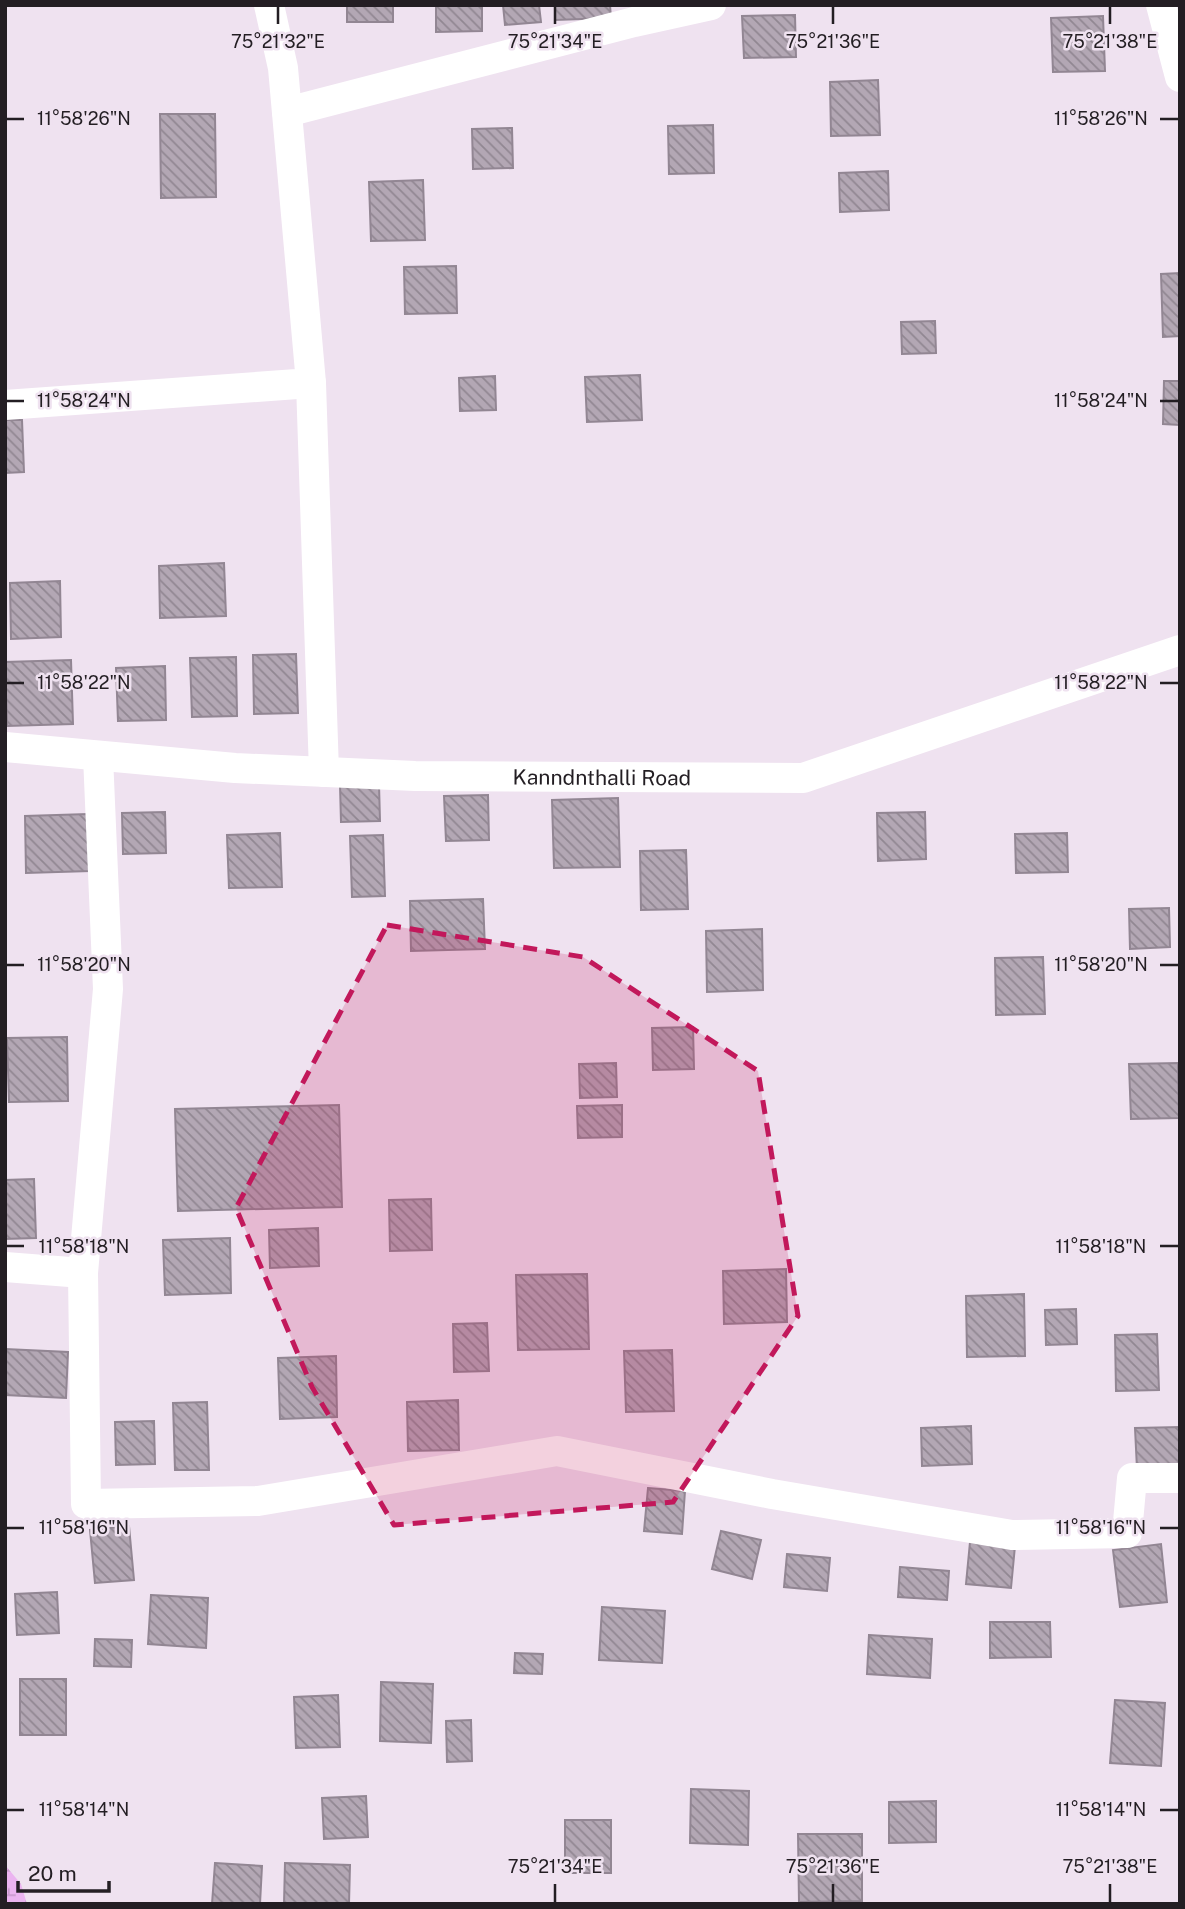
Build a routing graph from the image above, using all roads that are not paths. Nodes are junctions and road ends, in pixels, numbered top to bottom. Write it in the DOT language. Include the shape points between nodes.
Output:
graph roads {
  1 [pos="269,5"];
  2 [pos="711,5"];
  3 [pos="1161,5"];
  4 [pos="1180,77"];
  5 [pos="287,112"];
  6 [pos="311,383"];
  7 [pos="5,405"];
  8 [pos="1180,650"];
  9 [pos="5,747"];
  10 [pos="98,756"];
  11 [pos="324,772"];
  12 [pos="5,1267"];
  13 [pos="83,1273"];
  14 [pos="1180,1478"];
  1 -- 5 [label="street"];
  2 -- 5 [label="street"];
  3 -- 4 [label="street"];
  5 -- 6 [label="street"];
  6 -- 7 [label="street"];
  6 -- 11 [label="street"];
  8 -- 11 [label="street, Kanndnthalli Road" via="803,778"];
  9 -- 10 [label="street, Kanndnthalli Road"];
  10 -- 11 [label="street, Kanndnthalli Road"];
  10 -- 13 [label="street" via="108,989"];
  12 -- 13 [label="street"];
  13 -- 14 [label="street" via="86,1504 258,1501 556,1451 1012,1535 1127,1533 1132,1478"];
}
